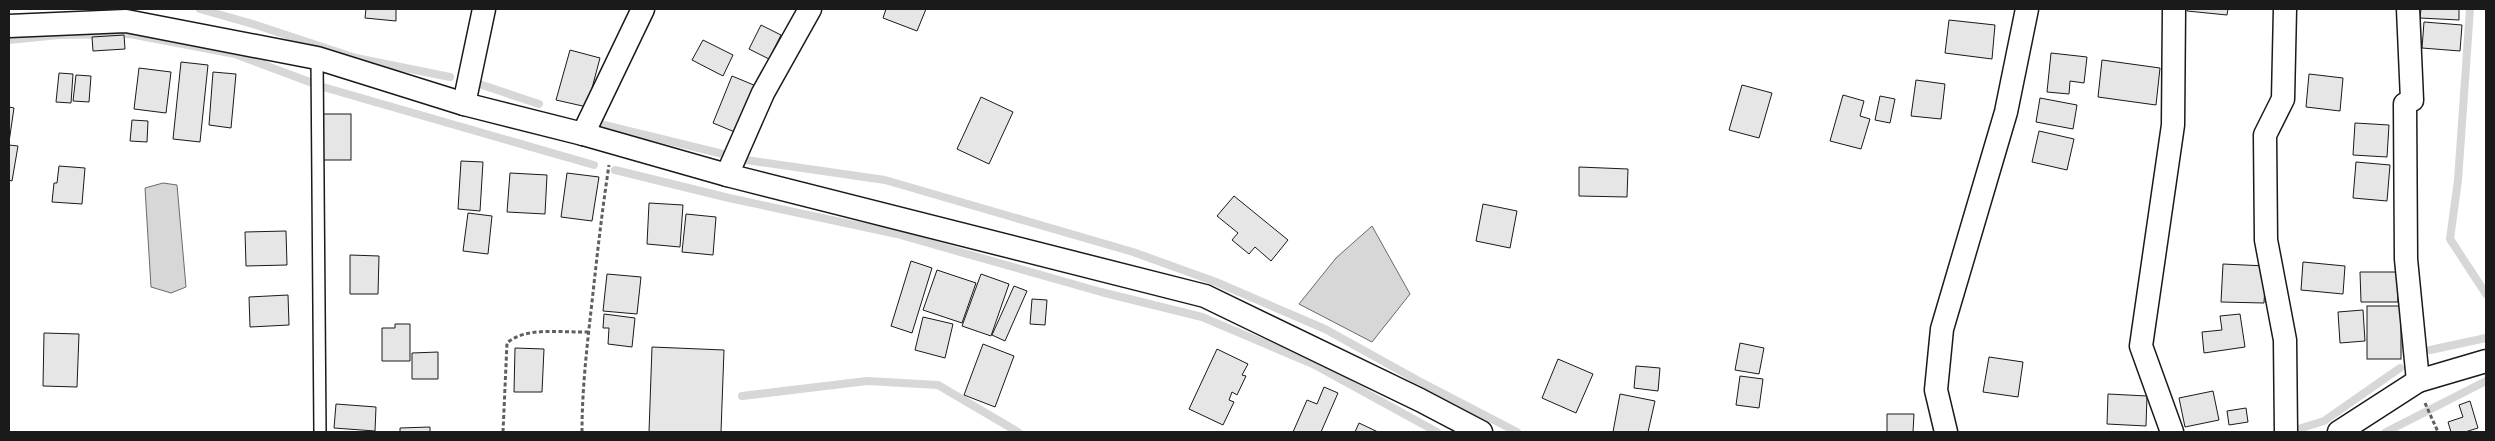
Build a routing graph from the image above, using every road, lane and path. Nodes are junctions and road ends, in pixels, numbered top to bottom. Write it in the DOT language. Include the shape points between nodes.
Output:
graph roads {
  1 [pos="484,9"];
  2 [pos="643,9"];
  3 [pos="810,9"];
  4 [pos="2027,9"];
  5 [pos="2174,9"];
  6 [pos="2285,9"];
  7 [pos="2408,9"];
  8 [pos="126,13"];
  9 [pos="9,26"];
  10 [pos="317,58"];
  11 [pos="464,104"];
  12 [pos="583,134"];
  13 [pos="612,142"];
  14 [pos="727,175"];
  15 [pos="589,332"];
  16 [pos="2486,361"];
  17 [pos="2418,381"];
  18 [pos="320,432"];
  19 [pos="503,432"];
  20 [pos="582,432"];
  21 [pos="1481,432"];
  22 [pos="1946,432"];
  23 [pos="2172,432"];
  24 [pos="2286,432"];
  25 [pos="2339,432"];
  26 [pos="2438,432"];
  1 -- 11 [label="street"];
  2 -- 12 [label="street"];
  3 -- 14 [label="street" via="763,93"];
  4 -- 22 [label="street" via="2006,112 1942,329 1936,390"];
  5 -- 23 [label="street" via="2173,125 2141,346"];
  6 -- 24 [label="street" via="2283,99 2265,136 2265,145 2266,240 2285,340"];
  7 -- 17 [label="street" via="2412,100 2405,104 2406,259"];
  8 -- 9 [label="street"];
  8 -- 10 [label="street"];
  10 -- 11 [label="street"];
  10 -- 18 [label="lane"];
  11 -- 12 [label="street"];
  12 -- 13 [label="street"];
  13 -- 14 [label="street"];
  13 -- 15 [label="path"];
  14 -- 21 [label="street" via="1205,296"];
  15 -- 19 [label="path" via="526,333 514,336 507,343"];
  15 -- 20 [label="path"];
  16 -- 17 [label="street"];
  17 -- 25 [label="street"];
  17 -- 26 [label="path"];
}
